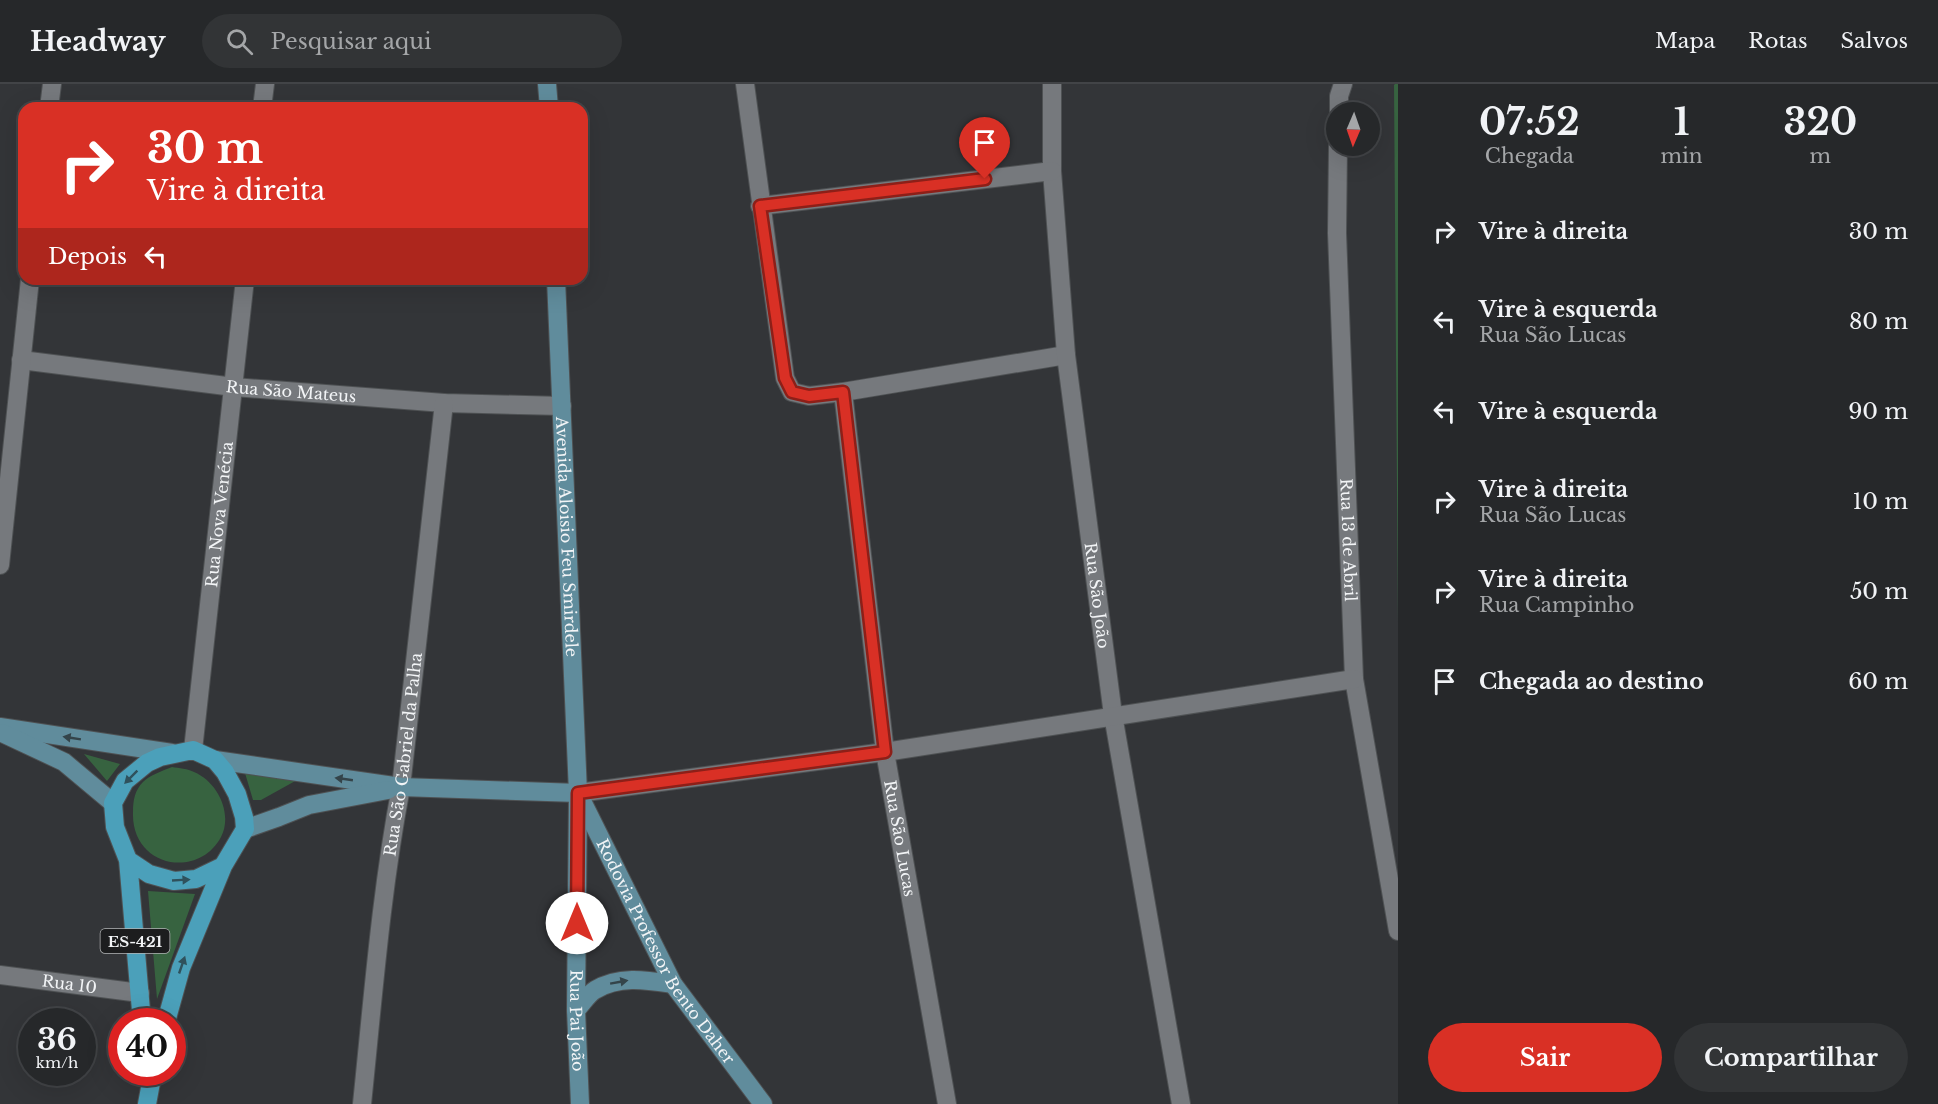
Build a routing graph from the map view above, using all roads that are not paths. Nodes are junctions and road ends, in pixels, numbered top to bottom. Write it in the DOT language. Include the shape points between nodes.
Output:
graph roads {
  1 [pos="52,84"];
  2 [pos="265,84"];
  3 [pos="548,84"];
  4 [pos="745,84"];
  5 [pos="1052,84"];
  6 [pos="1343,84"];
  7 [pos="50,102"];
  8 [pos="263,102"];
  9 [pos="549,102"];
  10 [pos="1339,102"];
  11 [pos="1338,156"];
  12 [pos="1052,171"];
  13 [pos="760,206"];
  14 [pos="29,285"];
  15 [pos="244,285"];
  16 [pos="556,285"];
  17 [pos="1066,355"];
  18 [pos="21,360"];
  19 [pos="234,387"];
  20 [pos="843,392"];
  21 [pos="444,403"];
  22 [pos="562,406"];
  23 [pos="0,565"];
  24 [pos="1354,679"];
  25 [pos="1113,715"];
  26 [pos="0,727"];
  27 [pos="0,732"];
  28 [pos="193,750"];
  29 [pos="885,752"];
  30 [pos="172,753"];
  31 [pos="215,760"];
  32 [pos="401,788"];
  33 [pos="578,793"];
  34 [pos="113,803"];
  35 [pos="245,829"];
  36 [pos="128,860"];
  37 [pos="223,866"];
  38 [pos="1398,931"];
  39 [pos="0,975"];
  40 [pos="673,984"];
  41 [pos="140,993"];
  42 [pos="141,1008"];
  43 [pos="170,1008"];
  44 [pos="576,1010"];
  45 [pos="362,1104"];
  46 [pos="580,1104"];
  47 [pos="763,1104"];
  48 [pos="947,1104"];
  49 [pos="1181,1104"];
  1 -- 7 [label="street"];
  2 -- 8 [label="street"];
  3 -- 9 [label="street"];
  4 -- 13 [label="street"];
  5 -- 12 [label="street, Rua São João"];
  6 -- 10 [label="street"];
  11 -- 24 [label="street, Rua 13 de Abril" via="1337,233"];
  12 -- 13 [label="street"];
  12 -- 17 [label="street, Rua São João"];
  13 -- 20 [label="street" via="785,378 792,392 809,396"];
  14 -- 18 [label="street"];
  15 -- 19 [label="street, Rua Nova Venécia"];
  16 -- 22 [label="street, Avenida Aloisio Feu Smirdele"];
  17 -- 20 [label="street"];
  17 -- 25 [label="street, Rua São João"];
  18 -- 19 [label="street, Rua São Mateus"];
  18 -- 23 [label="street"];
  19 -- 21 [label="street, Rua São Mateus"];
  19 -- 28 [label="street, Rua Nova Venécia"];
  20 -- 29 [label="street, Rua São Lucas"];
  21 -- 22 [label="street, Rua São Mateus"];
  21 -- 32 [label="street, Rua São Gabriel da Palha"];
  22 -- 33 [label="street, Avenida Aloisio Feu Smirdele"];
  24 -- 25 [label="street"];
  24 -- 38 [label="street, Rua 13 de Abril"];
  25 -- 29 [label="street"];
  25 -- 49 [label="street, Rua São João"];
  30 -- 26 [label="street, one-way"];
  27 -- 34 [label="street" via="64,762"];
  28 -- 30 [label="main road"];
  28 -- 31 [label="main road"];
  29 -- 33 [label="street"];
  29 -- 48 [label="street, Rua São Lucas"];
  30 -- 34 [label="main road, one-way" via="135,771"];
  32 -- 31 [label="street, one-way"];
  31 -- 35 [label="main road" via="237,794"];
  32 -- 33 [label="street"];
  32 -- 35 [label="street" via="309,805"];
  32 -- 45 [label="street, Rua São Gabriel da Palha" via="385,891"];
  33 -- 40 [label="street, Rodovia Professor Bento Daher"];
  33 -- 44 [label="street, Rua Pai João"];
  34 -- 36 [label="main road" via="115,827"];
  35 -- 37 [label="main road"];
  36 -- 37 [label="main road, one-way" via="150,874 174,881 196,879"];
  36 -- 41 [label="main road, ES-421"];
  43 -- 37 [label="main road, one-way" via="181,968"];
  39 -- 41 [label="street, Rua 10"];
  44 -- 40 [label="street, one-way" via="593,990 614,982 640,979"];
  40 -- 47 [label="street, Rodovia Professor Bento Daher"];
  41 -- 42 [label="main road, ES-421"];
  44 -- 46 [label="street, Rua Pai João"];
}
